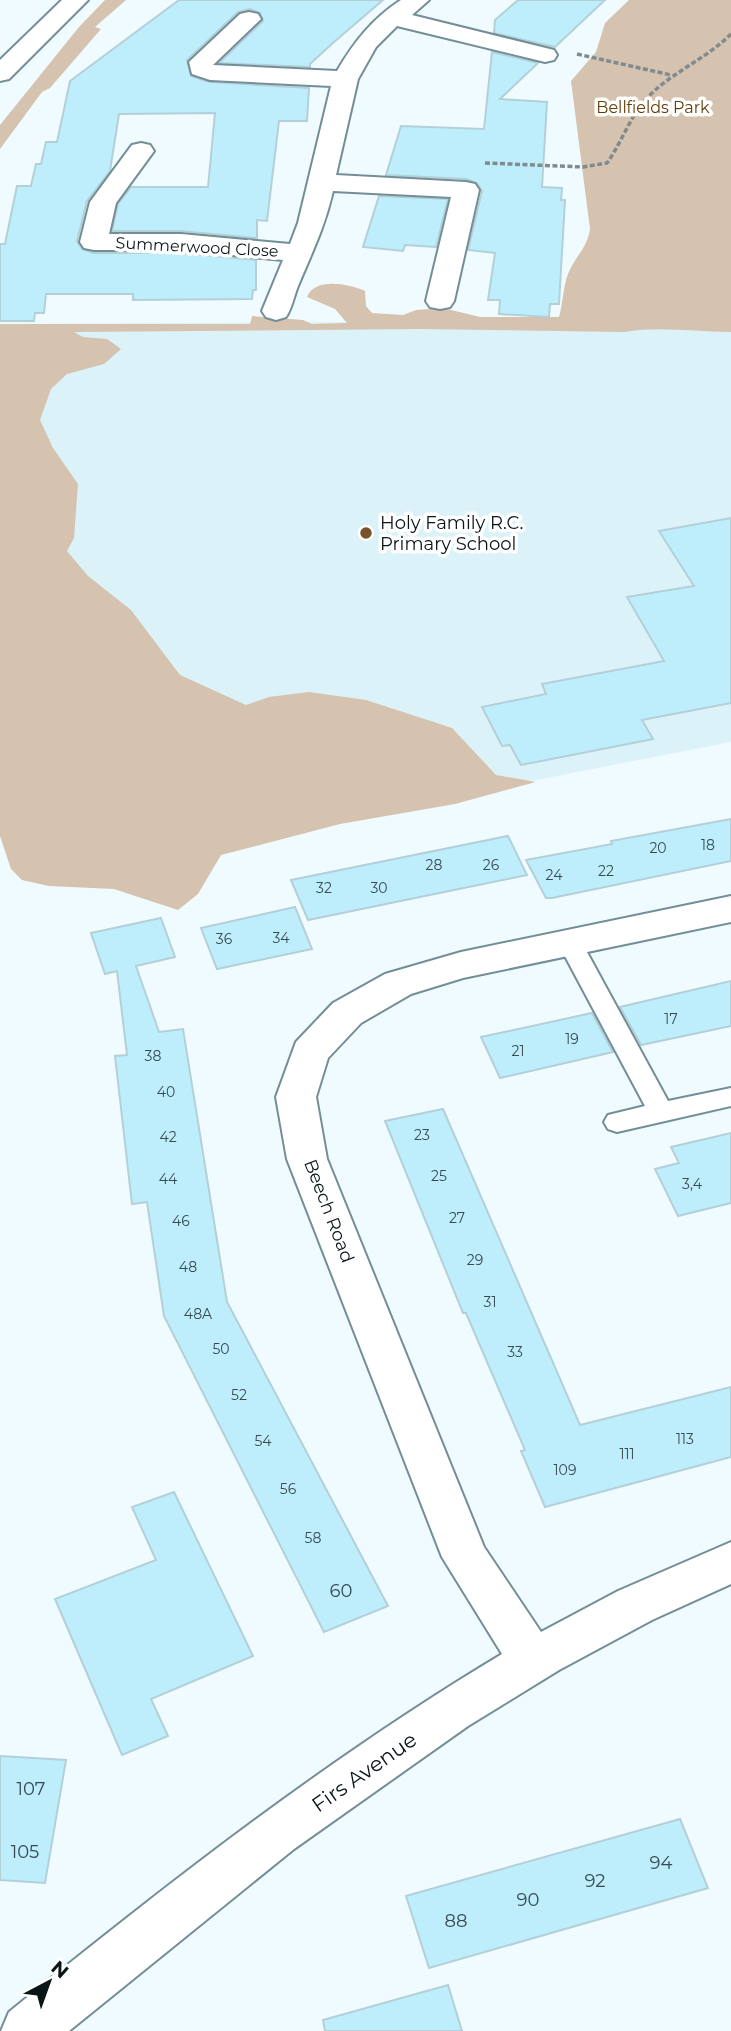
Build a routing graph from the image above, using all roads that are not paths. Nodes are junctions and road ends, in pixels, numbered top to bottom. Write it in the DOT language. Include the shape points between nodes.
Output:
graph roads {
  1 [pos="76,0"];
  2 [pos="417,0"];
  3 [pos="392,18"];
  4 [pos="249,19"];
  5 [pos="545,55"];
  6 [pos="0,74"];
  7 [pos="345,79"];
  8 [pos="141,151"];
  9 [pos="321,182"];
  10 [pos="300,253"];
  11 [pos="440,301"];
  12 [pos="276,311"];
  13 [pos="731,909"];
  14 [pos="570,943"];
  15 [pos="731,1097"];
  16 [pos="661,1112"];
  17 [pos="617,1122"];
  18 [pos="731,1562"];
  19 [pos="533,1660"];
  20 [pos="28,2031"];
  1 -- 6 [label="street"];
  2 -- 3 [label="street"];
  3 -- 5 [label="street"];
  3 -- 7 [label="street" via="366,43"];
  4 -- 7 [label="street" via="201,62 201,68 228,75"];
  7 -- 9 [label="street"];
  8 -- 10 [label="street, Summerwood Close" via="103,202 93,253 181,242"];
  9 -- 10 [label="street"];
  9 -- 11 [label="street" via="466,190"];
  10 -- 12 [label="street" via="280,292"];
  13 -- 14 [label="street, Beech Road"];
  14 -- 16 [label="lane"];
  14 -- 19 [label="street, Beech Road" via="461,965 398,984 347,1013 310,1052 296,1097 307,1159 465,1557"];
  15 -- 16 [label="lane"];
  16 -- 17 [label="lane"];
  18 -- 19 [label="street, Firs Avenue" via="678,1583"];
  19 -- 20 [label="street, Firs Avenue" via="375,1762 198,1891"];
}
